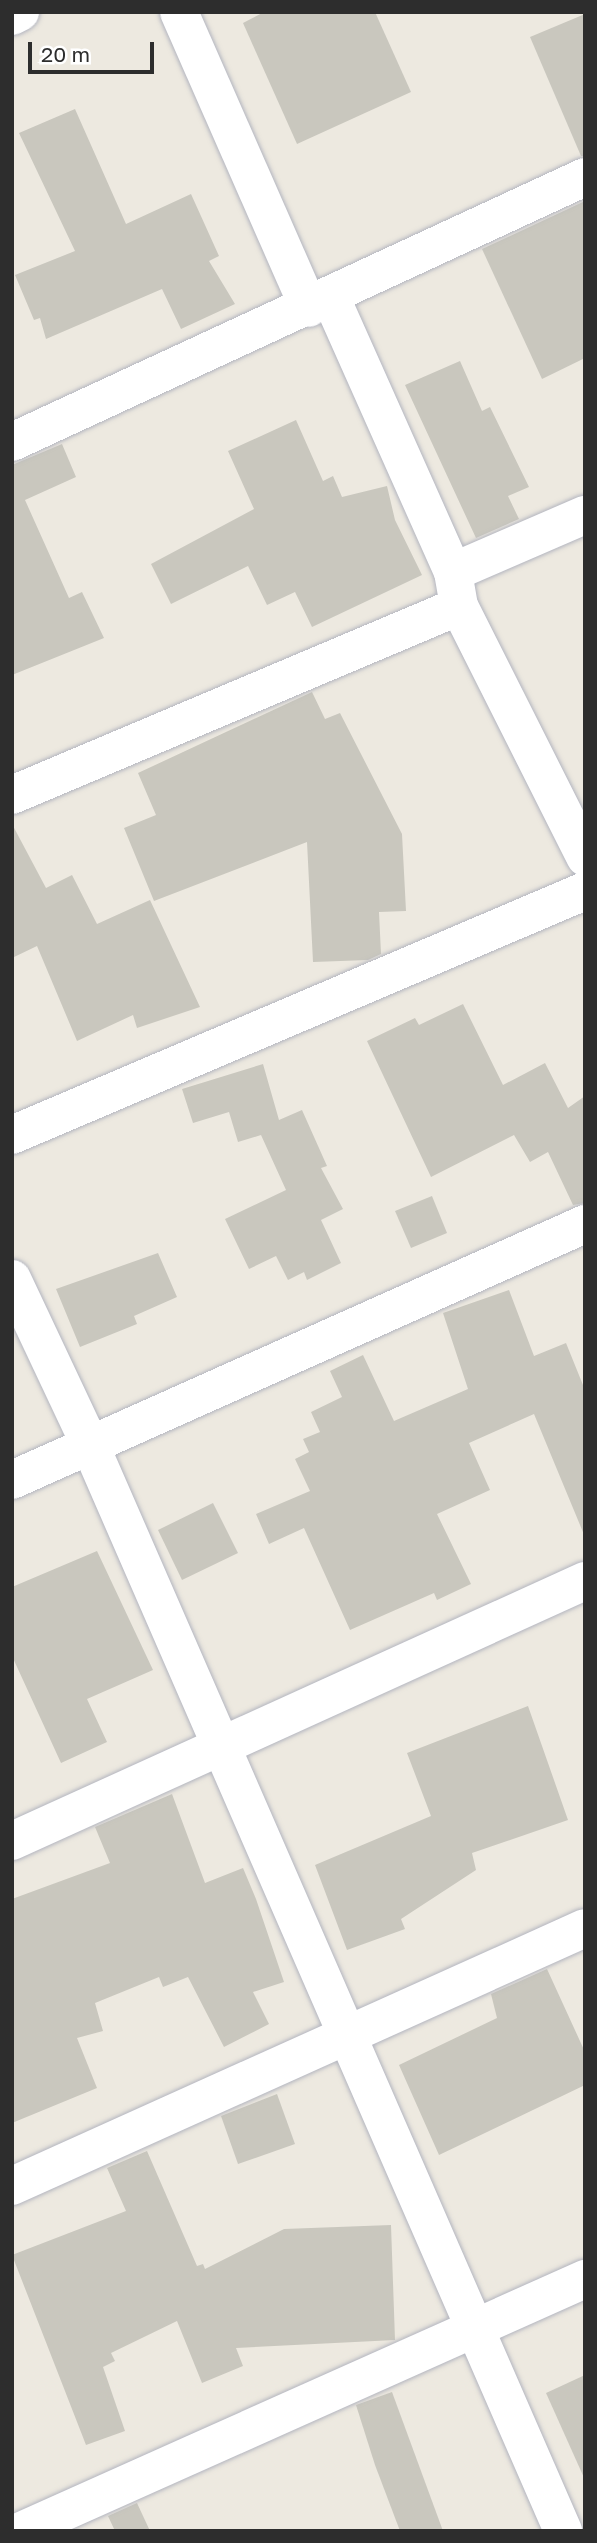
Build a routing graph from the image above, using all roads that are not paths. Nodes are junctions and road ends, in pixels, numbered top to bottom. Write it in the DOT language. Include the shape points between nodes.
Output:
graph roads {
  1 [pos="20,12"];
  2 [pos="179,12"];
  3 [pos="12,16"];
  4 [pos="585,177"];
  5 [pos="320,303"];
  6 [pos="12,442"];
  7 [pos="585,514"];
  8 [pos="456,589"];
  9 [pos="12,794"];
  10 [pos="585,857"];
  11 [pos="585,891"];
  12 [pos="12,1135"];
  13 [pos="585,1224"];
  14 [pos="12,1279"];
  15 [pos="90,1446"];
  16 [pos="12,1480"];
  17 [pos="585,1581"];
  18 [pos="222,1747"];
  19 [pos="12,1841"];
  20 [pos="585,1928"];
  21 [pos="346,2038"];
  22 [pos="12,2186"];
  23 [pos="585,2279"];
  24 [pos="477,2329"];
  25 [pos="21,2531"];
  26 [pos="563,2531"];
  1 -- 3 [label="street"];
  2 -- 5 [label="street"];
  4 -- 5 [label="street"];
  5 -- 6 [label="street"];
  5 -- 8 [label="street"];
  7 -- 8 [label="street"];
  8 -- 9 [label="street"];
  8 -- 10 [label="street"];
  11 -- 12 [label="street"];
  13 -- 15 [label="street"];
  14 -- 15 [label="street"];
  15 -- 16 [label="street"];
  15 -- 18 [label="street"];
  17 -- 18 [label="street"];
  18 -- 19 [label="street"];
  18 -- 21 [label="street"];
  20 -- 21 [label="street"];
  21 -- 22 [label="street"];
  21 -- 24 [label="street"];
  23 -- 24 [label="street"];
  24 -- 25 [label="street"];
  24 -- 26 [label="street"];
}
